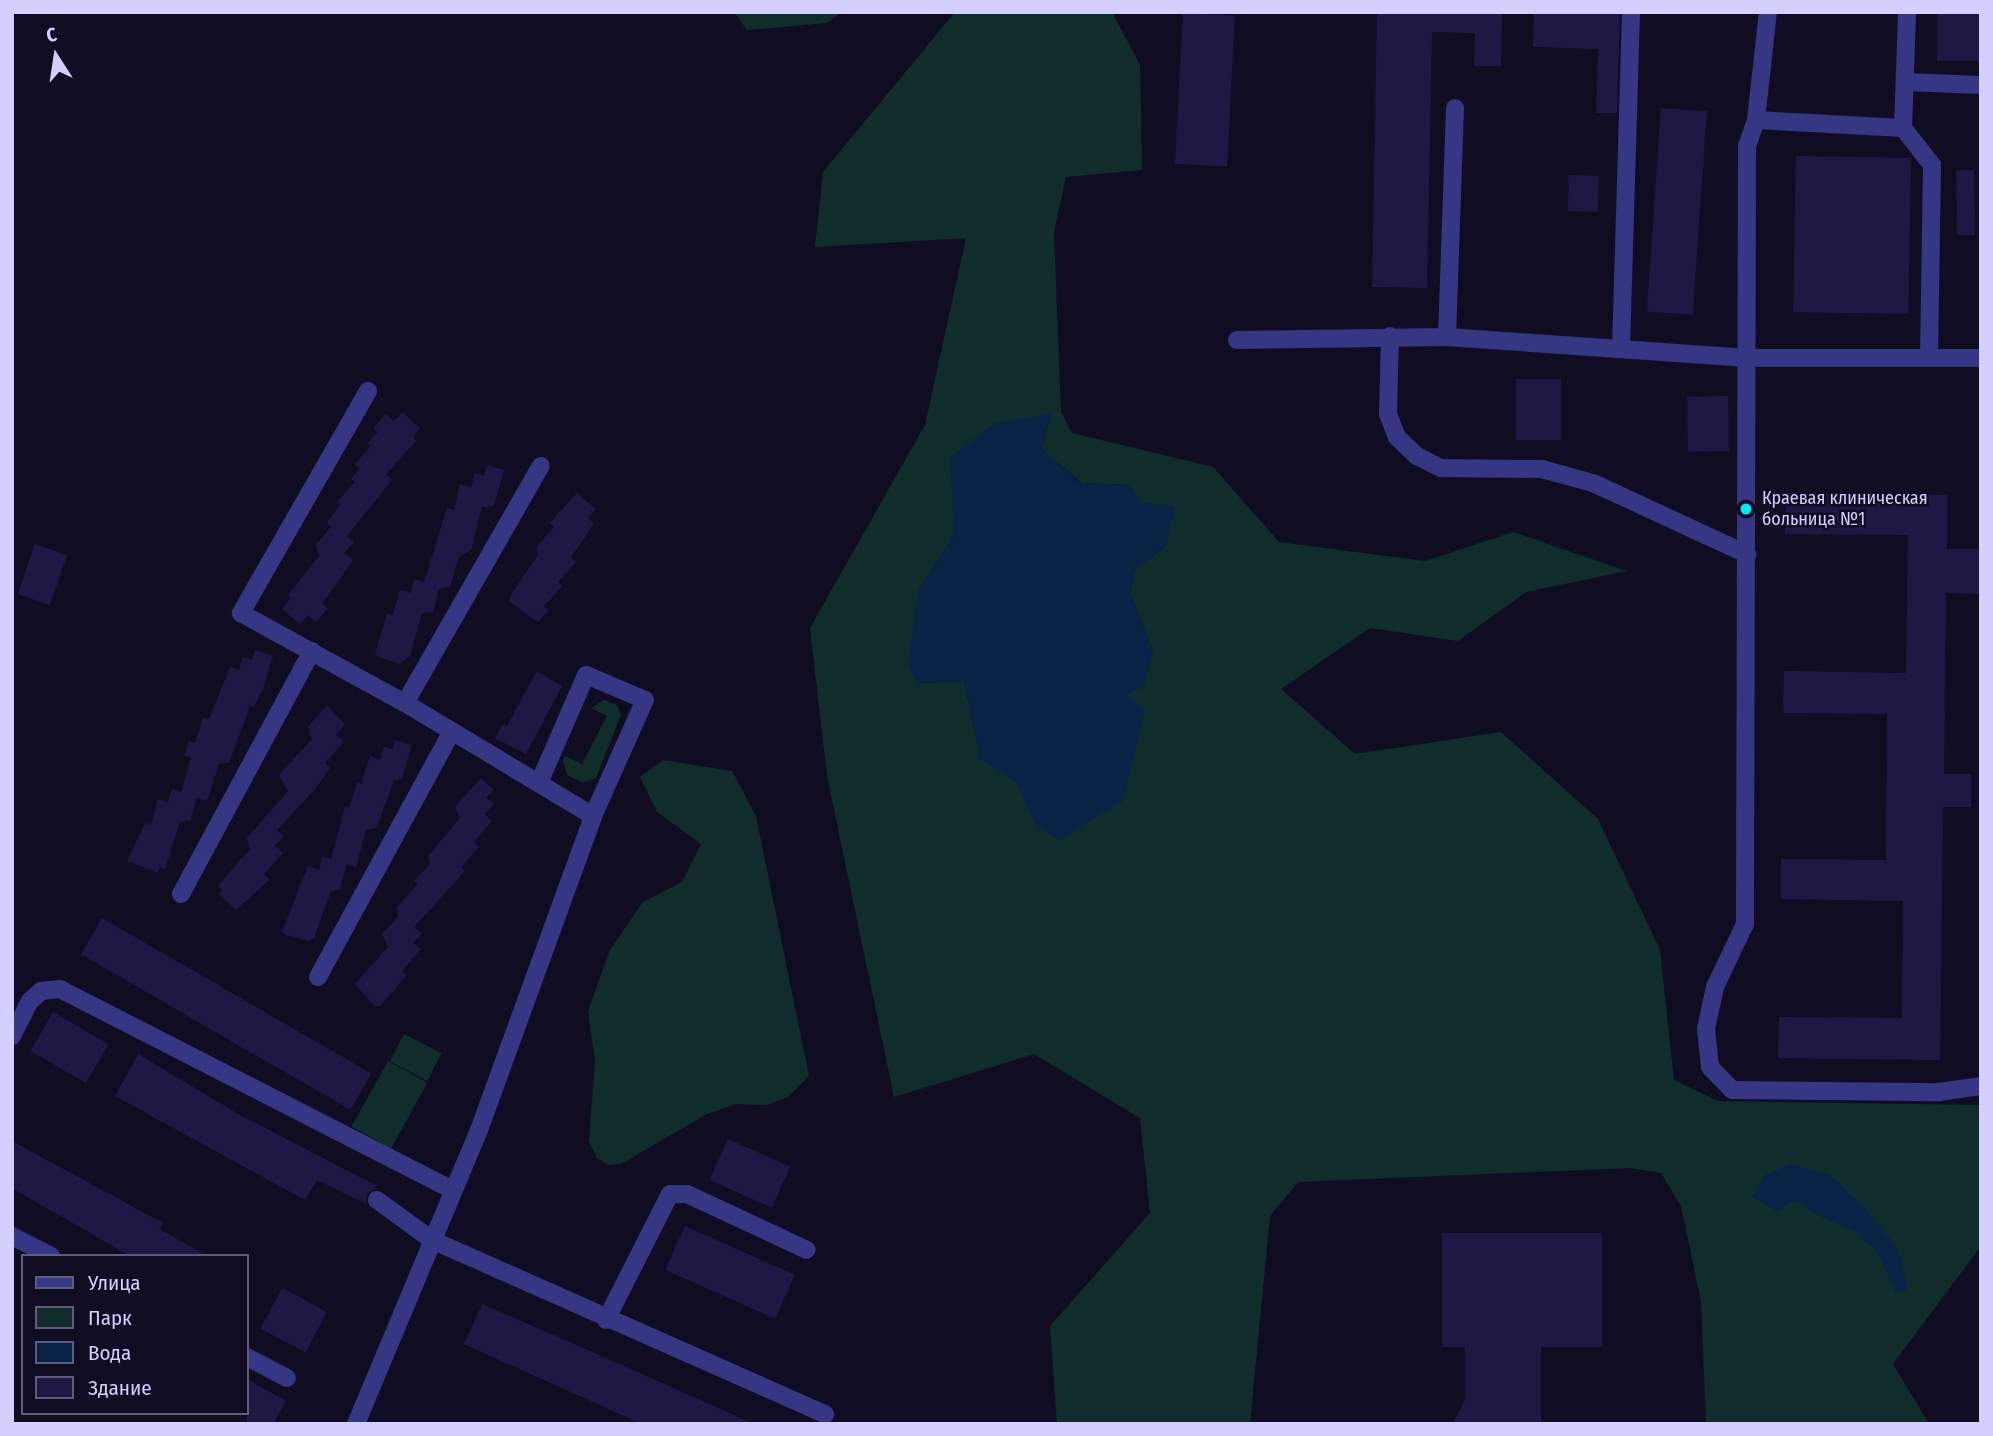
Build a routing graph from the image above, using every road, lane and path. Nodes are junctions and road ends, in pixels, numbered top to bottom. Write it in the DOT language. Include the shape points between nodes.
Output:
graph roads {
  1 [pos="1631,12"];
  2 [pos="1768,12"];
  3 [pos="1907,12"];
  4 [pos="1905,82"];
  5 [pos="1981,85"];
  6 [pos="1455,108"];
  7 [pos="1756,120"];
  8 [pos="1903,128"];
  9 [pos="1390,336"];
  10 [pos="1447,337"];
  11 [pos="1237,340"];
  12 [pos="1621,349"];
  13 [pos="1748,358"];
  14 [pos="1929,358"];
  15 [pos="1981,358"];
  16 [pos="368,391"];
  17 [pos="541,467"];
  18 [pos="1747,554"];
  19 [pos="312,651"];
  20 [pos="405,703"];
  21 [pos="452,731"];
  22 [pos="538,783"];
  23 [pos="593,816"];
  24 [pos="181,894"];
  25 [pos="318,977"];
  26 [pos="12,1036"];
  27 [pos="1981,1086"];
  28 [pos="453,1190"];
  29 [pos="377,1200"];
  30 [pos="12,1236"];
  31 [pos="432,1240"];
  32 [pos="807,1250"];
  33 [pos="47,1254"];
  34 [pos="606,1320"];
  35 [pos="248,1358"];
  36 [pos="287,1378"];
  37 [pos="825,1414"];
  38 [pos="356,1424"];
  1 -- 12 [label="lane"];
  2 -- 7 [label="lane"];
  3 -- 4 [label="lane"];
  4 -- 5 [label="lane"];
  4 -- 8 [label="lane"];
  6 -- 10 [label="lane"];
  7 -- 8 [label="lane"];
  7 -- 13 [label="lane" via="1747,146"];
  8 -- 14 [label="lane" via="1932,165"];
  9 -- 10 [label="lane"];
  9 -- 11 [label="lane"];
  9 -- 18 [label="lane" via="1388,414 1396,437 1418,456 1441,468 1542,469 1594,483"];
  10 -- 12 [label="lane"];
  12 -- 13 [label="lane"];
  13 -- 14 [label="lane"];
  13 -- 18 [label="lane"];
  14 -- 15 [label="lane"];
  16 -- 19 [label="lane" via="241,613"];
  17 -- 20 [label="lane"];
  18 -- 27 [label="lane" via="1745,924 1715,987 1706,1029 1710,1067 1732,1090 1939,1093"];
  19 -- 20 [label="lane"];
  19 -- 24 [label="lane"];
  20 -- 21 [label="lane"];
  21 -- 22 [label="lane"];
  21 -- 25 [label="lane"];
  22 -- 23 [label="lane"];
  22 -- 23 [label="lane" via="586,675 645,700"];
  23 -- 28 [label="lane"];
  26 -- 28 [label="lane" via="30,1001 41,991 60,989"];
  28 -- 31 [label="lane"];
  29 -- 31 [label="lane"];
  30 -- 33 [label="lane"];
  31 -- 34 [label="lane"];
  31 -- 38 [label="lane"];
  32 -- 34 [label="lane" via="687,1194 670,1194"];
  34 -- 37 [label="lane"];
  35 -- 36 [label="lane"];
}
